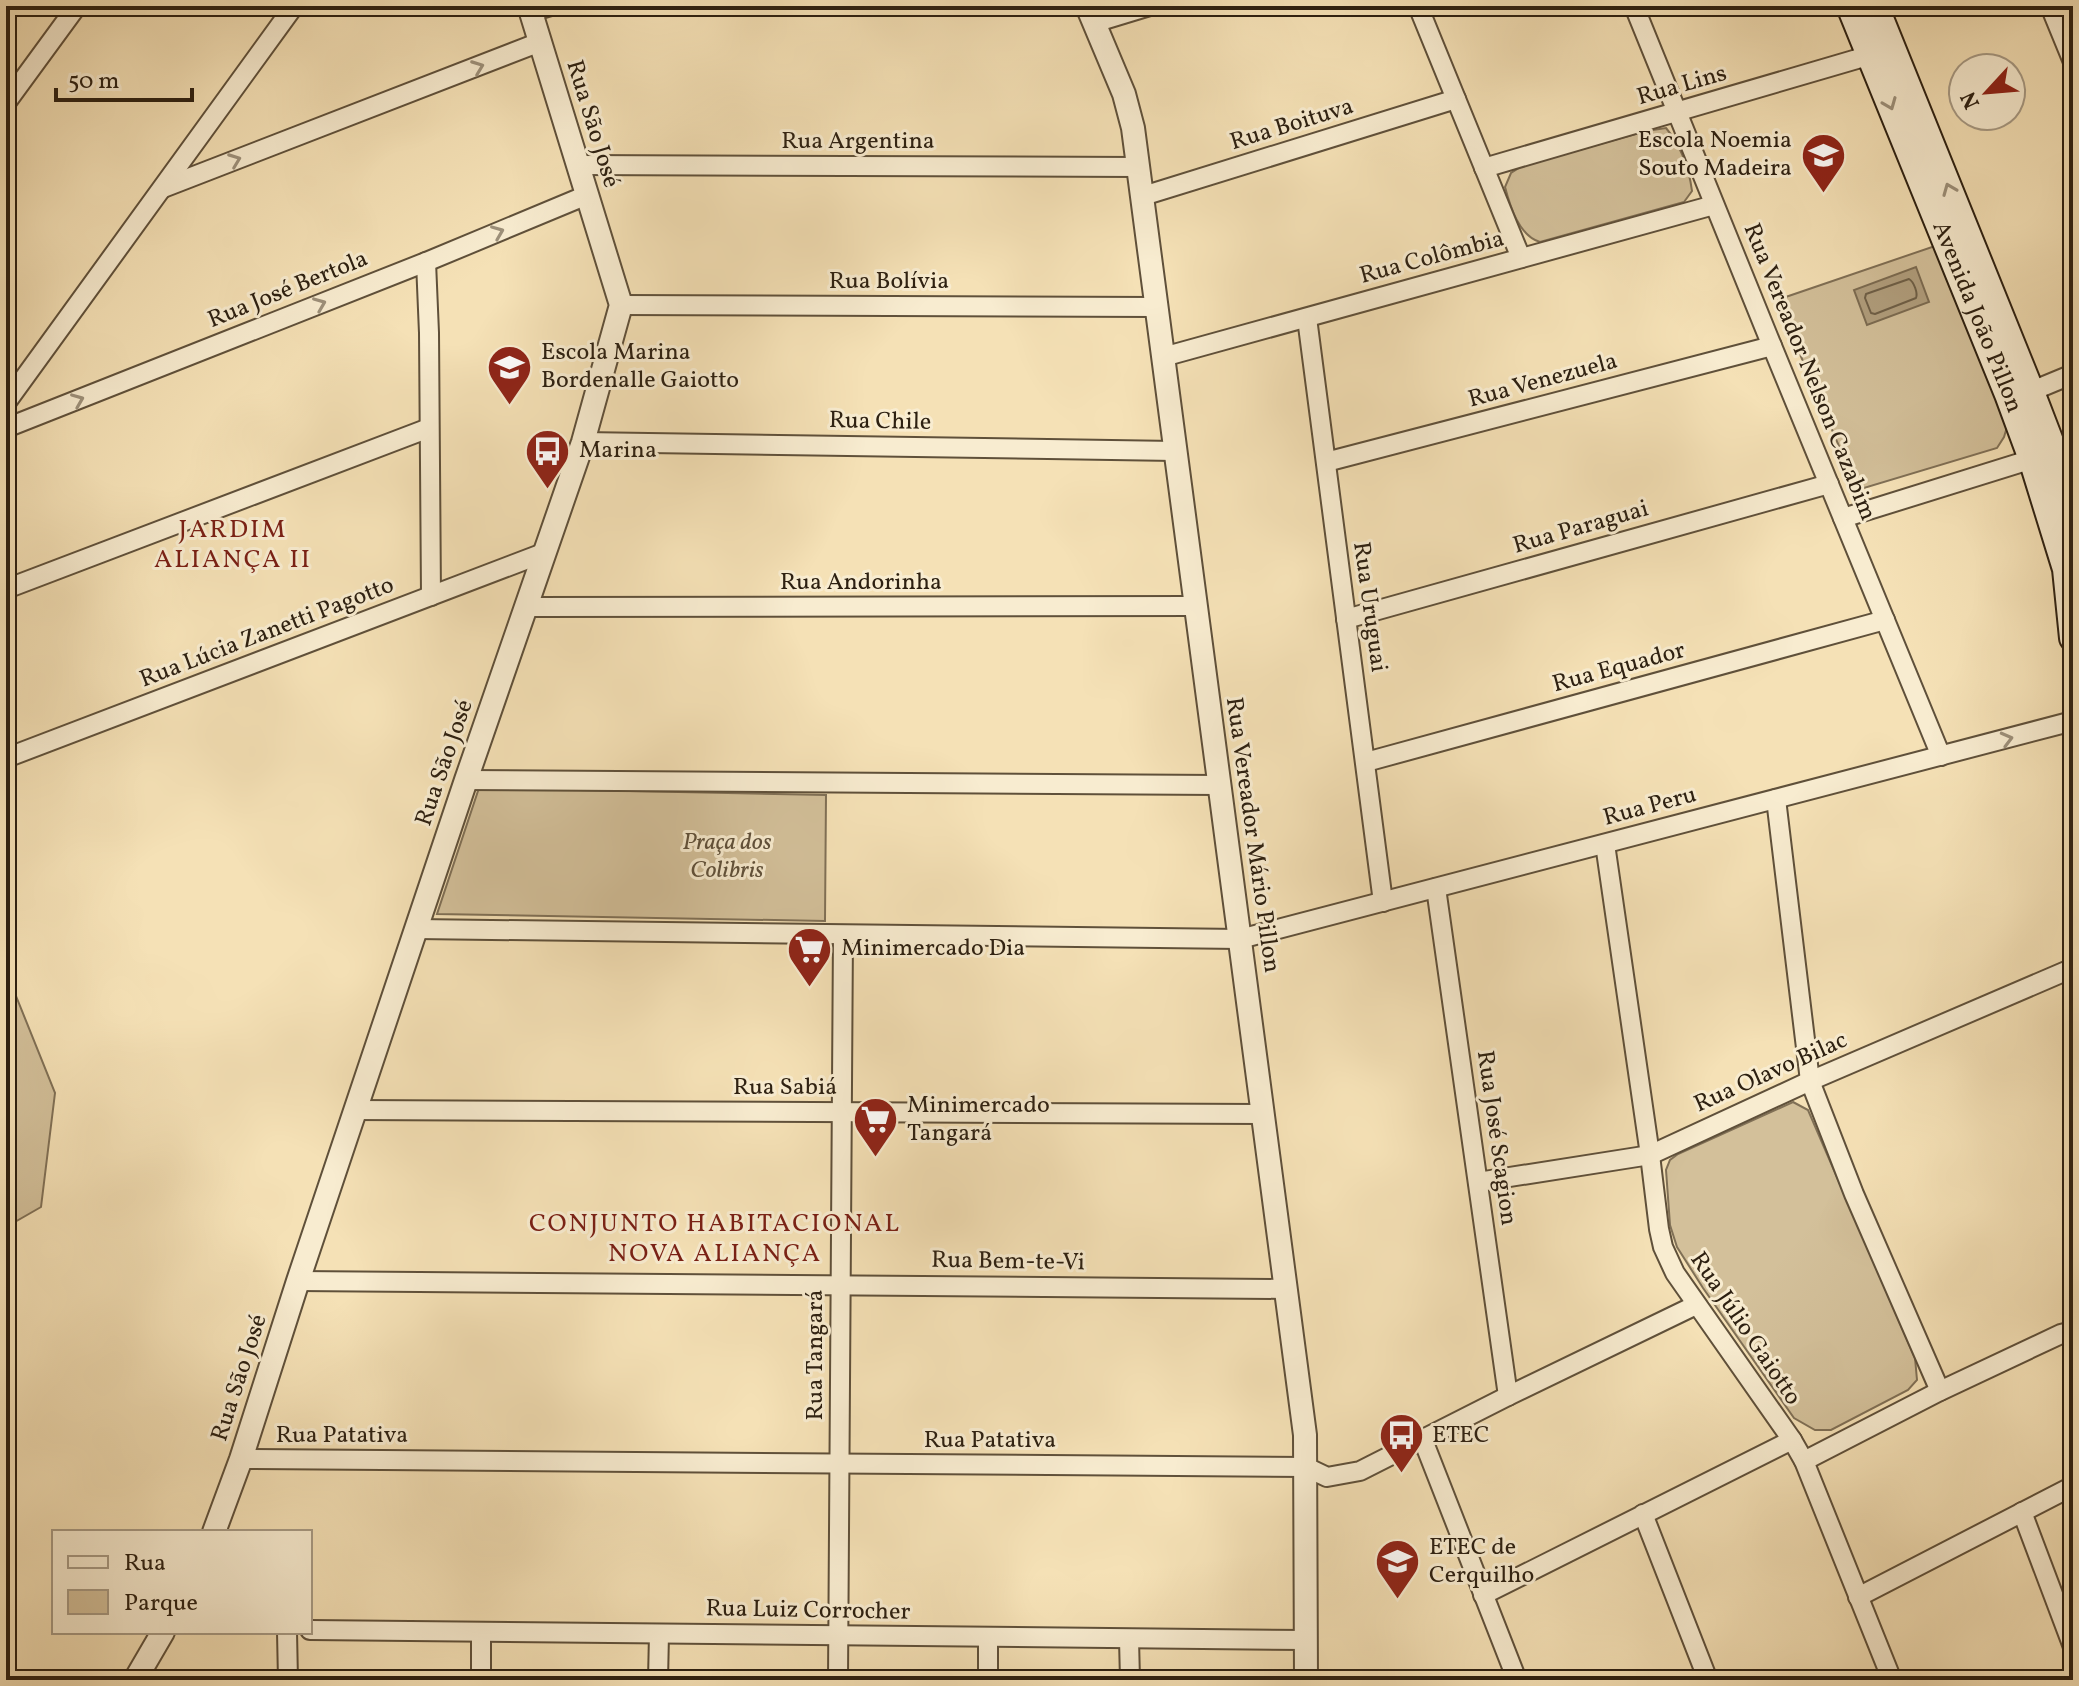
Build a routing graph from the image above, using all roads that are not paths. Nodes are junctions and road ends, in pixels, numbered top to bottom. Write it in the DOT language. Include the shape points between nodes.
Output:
graph roads {
  1 [pos="77,6"];
  2 [pos="294,6"];
  3 [pos="1150,6"];
  4 [pos="1418,6"];
  5 [pos="1634,6"];
  6 [pos="1850,6"];
  7 [pos="1875,6"];
  8 [pos="2050,6"];
  9 [pos="537,8"];
  10 [pos="1091,15"];
  11 [pos="540,42"];
  12 [pos="1882,52"];
  13 [pos="2073,62"];
  14 [pos="1456,99"];
  15 [pos="6,103"];
  16 [pos="1677,113"];
  17 [pos="578,165"];
  18 [pos="1138,167"];
  19 [pos="1484,168"];
  20 [pos="163,188"];
  21 [pos="587,195"];
  22 [pos="1143,196"];
  23 [pos="1714,205"];
  24 [pos="1521,258"];
  25 [pos="426,262"];
  26 [pos="621,305"];
  27 [pos="1156,307"];
  28 [pos="1307,318"];
  29 [pos="1772,346"];
  30 [pos="1163,357"];
  31 [pos="2073,374"];
  32 [pos="9,394"];
  33 [pos="2020,396"];
  34 [pos="33,418"];
  35 [pos="6,428"];
  36 [pos="429,428"];
  37 [pos="583,442"];
  38 [pos="1175,451"];
  39 [pos="2043,455"];
  40 [pos="1326,462"];
  41 [pos="1829,484"];
  42 [pos="2073,511"];
  43 [pos="1843,518"];
  44 [pos="546,552"];
  45 [pos="6,589"];
  46 [pos="431,596"];
  47 [pos="1196,606"];
  48 [pos="527,607"];
  49 [pos="1346,619"];
  50 [pos="1885,620"];
  51 [pos="2073,638"];
  52 [pos="2073,721"];
  53 [pos="1941,756"];
  54 [pos="6,758"];
  55 [pos="1366,762"];
  56 [pos="466,780"];
  57 [pos="1219,785"];
  58 [pos="1776,799"];
  59 [pos="1605,844"];
  60 [pos="1436,888"];
  61 [pos="1383,902"];
  62 [pos="417,929"];
  63 [pos="843,935"];
  64 [pos="1240,939"];
  65 [pos="2073,968"];
  66 [pos="1810,1081"];
  67 [pos="355,1110"];
  68 [pos="842,1112"];
  69 [pos="1262,1114"];
  70 [pos="1650,1155"];
  71 [pos="1478,1182"];
  72 [pos="298,1281"];
  73 [pos="841,1285"];
  74 [pos="1286,1289"];
  75 [pos="1696,1305"];
  76 [pos="2073,1331"];
  77 [pos="1940,1391"];
  78 [pos="1508,1396"];
  79 [pos="1423,1440"];
  80 [pos="1792,1440"];
  81 [pos="241,1459"];
  82 [pos="1804,1461"];
  83 [pos="839,1464"];
  84 [pos="1306,1467"];
  85 [pos="2073,1486"];
  86 [pos="2022,1512"];
  87 [pos="1643,1514"];
  88 [pos="215,1530"];
  89 [pos="1483,1595"];
  90 [pos="1858,1597"];
  91 [pos="312,1630"];
  92 [pos="481,1632"];
  93 [pos="162,1634"];
  94 [pos="287,1634"];
  95 [pos="659,1634"];
  96 [pos="838,1636"];
  97 [pos="988,1637"];
  98 [pos="1129,1639"];
  99 [pos="1306,1640"];
  100 [pos="2073,1647"];
  101 [pos="135,1680"];
  102 [pos="288,1680"];
  103 [pos="481,1680"];
  104 [pos="658,1680"];
  105 [pos="838,1680"];
  106 [pos="988,1680"];
  107 [pos="1130,1680"];
  108 [pos="1306,1680"];
  109 [pos="1517,1680"];
  110 [pos="1708,1680"];
  111 [pos="1892,1680"];
  1 -- 15 [label="street"];
  2 -- 20 [label="street"];
  3 -- 10 [label="street"];
  4 -- 14 [label="street"];
  5 -- 16 [label="street, Rua Vereador Nelson Cazabim"];
  6 -- 12 [label="main road, Avenida João Pillon"];
  7 -- 12 [label="main road, Avenida João Pillon"];
  8 -- 13 [label="street"];
  9 -- 11 [label="street, Rua São José"];
  10 -- 18 [label="street, Rua Vereador Mário Pillon" via="1124,94"];
  11 -- 17 [label="street, Rua São José"];
  20 -- 11 [label="street, one-way"];
  12 -- 16 [label="street, Rua Lins"];
  12 -- 33 [label="main road, Avenida João Pillon"];
  14 -- 19 [label="street"];
  14 -- 22 [label="street, Rua Boituva"];
  16 -- 19 [label="street, Rua Lins"];
  16 -- 23 [label="street, Rua Vereador Nelson Cazabim"];
  17 -- 18 [label="street, Rua Argentina"];
  17 -- 21 [label="street, Rua São José"];
  18 -- 22 [label="street, Rua Vereador Mário Pillon"];
  19 -- 24 [label="street"];
  20 -- 32 [label="street"];
  25 -- 21 [label="street, Rua José Bertola, one-way"];
  21 -- 26 [label="street, Rua São José"];
  22 -- 27 [label="street, Rua Vereador Mário Pillon"];
  23 -- 24 [label="street, Rua Colômbia"];
  23 -- 29 [label="street, Rua Vereador Nelson Cazabim"];
  24 -- 28 [label="street, Rua Colômbia"];
  34 -- 25 [label="street, Rua José Bertola, one-way"];
  25 -- 36 [label="street"];
  26 -- 27 [label="street, Rua Bolívia"];
  26 -- 37 [label="street, Rua São José"];
  27 -- 30 [label="street, Rua Vereador Mário Pillon"];
  28 -- 30 [label="street, Rua Colômbia"];
  28 -- 40 [label="street, Rua Uruguai"];
  29 -- 40 [label="street, Rua Venezuela"];
  29 -- 41 [label="street, Rua Vereador Nelson Cazabim"];
  30 -- 38 [label="street, Rua Vereador Mário Pillon"];
  31 -- 33 [label="street"];
  32 -- 34 [label="street"];
  33 -- 39 [label="main road, Avenida João Pillon"];
  34 -- 35 [label="street, Rua José Bertola"];
  36 -- 45 [label="street"];
  36 -- 46 [label="street"];
  37 -- 38 [label="street, Rua Chile"];
  37 -- 44 [label="street, Rua São José"];
  38 -- 47 [label="street, Rua Vereador Mário Pillon"];
  39 -- 42 [label="main road, Avenida João Pillon"];
  39 -- 43 [label="street"];
  39 -- 51 [label="main road, Avenida João Pillon" via="2066,569"];
  40 -- 49 [label="street, Rua Uruguai"];
  41 -- 43 [label="street, Rua Vereador Nelson Cazabim"];
  41 -- 49 [label="street, Rua Paraguai"];
  43 -- 50 [label="street, Rua Vereador Nelson Cazabim"];
  44 -- 46 [label="street, Rua Lúcia Zanetti Pagotto"];
  44 -- 48 [label="street, Rua São José"];
  46 -- 54 [label="street, Rua Lúcia Zanetti Pagotto"];
  47 -- 48 [label="street, Rua Andorinha"];
  47 -- 57 [label="street, Rua Vereador Mário Pillon"];
  48 -- 56 [label="street, Rua São José"];
  49 -- 55 [label="street, Rua Uruguai"];
  50 -- 53 [label="street, Rua Vereador Nelson Cazabim"];
  50 -- 55 [label="street, Rua Equador"];
  53 -- 52 [label="street, Rua Peru, one-way"];
  53 -- 58 [label="street, Rua Peru"];
  55 -- 61 [label="street, Rua Uruguai"];
  56 -- 57 [label="street"];
  56 -- 62 [label="street, Rua São José"];
  57 -- 64 [label="street, Rua Vereador Mário Pillon"];
  58 -- 59 [label="street, Rua Peru"];
  58 -- 66 [label="street"];
  59 -- 60 [label="street, Rua Peru"];
  59 -- 70 [label="street, Rua Júlio Gaiotto"];
  60 -- 61 [label="street, Rua Peru"];
  60 -- 71 [label="street, Rua José Scagion"];
  61 -- 64 [label="street, Rua Peru"];
  62 -- 63 [label="street"];
  62 -- 67 [label="street, Rua São José"];
  63 -- 64 [label="street"];
  63 -- 68 [label="street, Rua Tangará"];
  64 -- 69 [label="street, Rua Vereador Mário Pillon"];
  65 -- 66 [label="street, Rua Olavo Bilac"];
  66 -- 70 [label="street, Rua Olavo Bilac"];
  66 -- 77 [label="street"];
  67 -- 68 [label="street, Rua Sabiá"];
  67 -- 72 [label="street, Rua São José"];
  68 -- 69 [label="street, Rua Sabiá"];
  68 -- 73 [label="street, Rua Tangará"];
  69 -- 74 [label="street, Rua Vereador Mário Pillon"];
  70 -- 71 [label="street, Rua Olavo Bilac"];
  70 -- 75 [label="street, Rua Júlio Gaiotto" via="1663,1247"];
  71 -- 78 [label="street, Rua José Scagion"];
  72 -- 73 [label="street, Rua Bem-te-Vi"];
  72 -- 81 [label="street, Rua São José"];
  73 -- 74 [label="street, Rua Bem-te-Vi"];
  73 -- 83 [label="street, Rua Tangará"];
  74 -- 84 [label="street, Rua Vereador Mário Pillon"];
  75 -- 78 [label="street, Rua Patativa"];
  75 -- 80 [label="street, Rua Júlio Gaiotto"];
  76 -- 77 [label="street"];
  77 -- 82 [label="street"];
  78 -- 79 [label="street, Rua Patativa"];
  79 -- 84 [label="street, Rua Patativa" via="1360,1471 1327,1477"];
  79 -- 89 [label="street"];
  80 -- 82 [label="street, Rua Júlio Gaiotto"];
  80 -- 87 [label="street"];
  81 -- 83 [label="street, Rua Patativa"];
  81 -- 88 [label="street, Rua São José"];
  82 -- 90 [label="street, Rua Júlio Gaiotto"];
  83 -- 84 [label="street, Rua Patativa"];
  83 -- 96 [label="street, Rua Tangará"];
  84 -- 99 [label="street, Rua Vereador Mário Pillon"];
  85 -- 86 [label="street"];
  86 -- 90 [label="street"];
  86 -- 100 [label="street"];
  87 -- 89 [label="street"];
  87 -- 110 [label="street"];
  89 -- 109 [label="street"];
  90 -- 111 [label="street, Rua Júlio Gaiotto"];
  91 -- 92 [label="street, Rua Luiz Corrocher"];
  92 -- 95 [label="street, Rua Luiz Corrocher"];
  92 -- 103 [label="street"];
  93 -- 101 [label="street"];
  94 -- 102 [label="street"];
  95 -- 96 [label="street, Rua Luiz Corrocher"];
  95 -- 104 [label="street"];
  96 -- 97 [label="street, Rua Luiz Corrocher"];
  96 -- 105 [label="street, Rua Tangará"];
  97 -- 98 [label="street, Rua Luiz Corrocher"];
  97 -- 106 [label="street"];
  98 -- 99 [label="street, Rua Luiz Corrocher"];
  98 -- 107 [label="street"];
  99 -- 108 [label="street, Rua Vereador Mário Pillon"];
}
